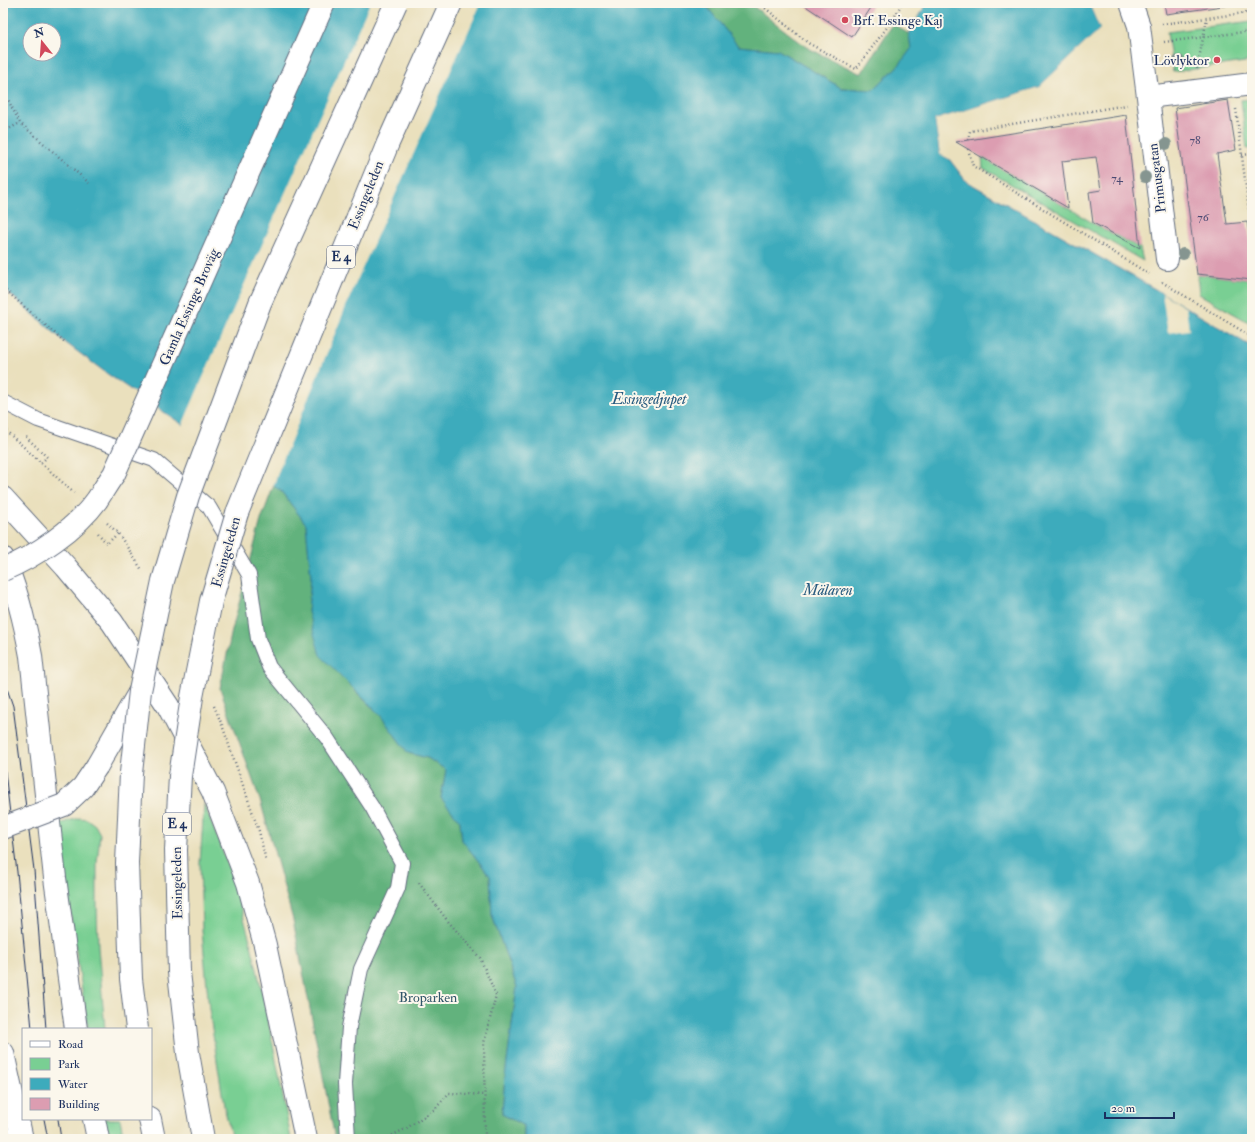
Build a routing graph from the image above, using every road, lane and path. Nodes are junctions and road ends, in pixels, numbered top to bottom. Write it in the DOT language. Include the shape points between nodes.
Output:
graph roads {
  1 [pos="324,3"];
  2 [pos="396,3"];
  3 [pos="451,3"];
  4 [pos="759,3"];
  5 [pos="902,3"];
  6 [pos="1131,3"];
  7 [pos="1252,12"];
  8 [pos="1207,18"];
  9 [pos="1158,24"];
  10 [pos="1252,31"];
  11 [pos="1203,37"];
  12 [pos="1162,42"];
  13 [pos="1197,69"];
  14 [pos="1252,84"];
  15 [pos="3,90"];
  16 [pos="1141,100"];
  17 [pos="1235,104"];
  18 [pos="20,123"];
  19 [pos="3,132"];
  20 [pos="968,140"];
  21 [pos="968,149"];
  22 [pos="1252,154"];
  23 [pos="1242,155"];
  24 [pos="89,182"];
  25 [pos="1252,219"];
  26 [pos="1167,259"];
  27 [pos="1150,274"];
  28 [pos="1156,278"];
  29 [pos="3,288"];
  30 [pos="1252,338"];
  31 [pos="66,343"];
  32 [pos="3,402"];
  33 [pos="25,436"];
  34 [pos="41,463"];
  35 [pos="3,498"];
  36 [pos="96,529"];
  37 [pos="118,533"];
  38 [pos="3,558"];
  39 [pos="3,570"];
  40 [pos="140,691"];
  41 [pos="3,828"];
  42 [pos="433,902"];
  43 [pos="76,1028"];
  44 [pos="137,1028"];
  45 [pos="3,1052"];
  46 [pos="485,1095"];
  47 [pos="94,1120"];
  48 [pos="150,1120"];
  49 [pos="22,1139"];
  50 [pos="98,1139"];
  51 [pos="154,1139"];
  52 [pos="203,1139"];
  53 [pos="306,1139"];
  54 [pos="348,1139"];
  55 [pos="385,1139"];
  56 [pos="485,1139"];
  1 -- 39 [label="main road, Gamla Essinge Broväg, bridge" via="114,474 97,501 52,544"];
  2 -- 40 [label="main road, bridge" via="260,303 188,496 163,581"];
  3 -- 52 [label="main road, Essingeleden / E 4, bridge" via="388,143 237,513 211,601 190,704 180,776 176,850 179,972 188,1052"];
  4 -- 5 [label="path" via="808,43 856,69 894,18"];
  6 -- 16 [label="main road, Primusgatan" via="1139,26"];
  7 -- 8 [label="path"];
  8 -- 9 [label="path"];
  8 -- 11 [label="path"];
  10 -- 11 [label="path"];
  11 -- 12 [label="path"];
  11 -- 13 [label="path"];
  14 -- 16 [label="main road"];
  15 -- 18 [label="path"];
  16 -- 20 [label="path" via="970,131"];
  16 -- 26 [label="main road, Primusgatan"];
  17 -- 23 [label="path"];
  18 -- 19 [label="path"];
  18 -- 24 [label="path"];
  21 -- 27 [label="path" via="973,166"];
  22 -- 23 [label="path"];
  23 -- 25 [label="path"];
  28 -- 30 [label="path"];
  29 -- 31 [label="path"];
  32 -- 54 [label="lane" via="38,420 154,460 209,507 249,575 258,638 269,667 327,738 372,807 402,863 398,888 361,969 349,1027 345,1084"];
  33 -- 34 [label="path" via="47,457"];
  35 -- 53 [label="main road" via="112,622 168,706 213,792 248,883 265,945"];
  36 -- 37 [label="path" via="108,544"];
  38 -- 43 [label="main road" via="16,593 31,656 55,878"];
  40 -- 41 [label="main road, bridge" via="83,787 64,805"];
  40 -- 44 [label="main road, bridge" via="131,773 126,863 131,979"];
  42 -- 46 [label="path" via="480,958 496,994 484,1043"];
  45 -- 49 [label="main road"];
  46 -- 55 [label="path" via="449,1093 435,1109"];
  46 -- 56 [label="path"];
  47 -- 50 [label="main road"];
  48 -- 51 [label="main road"];
}
